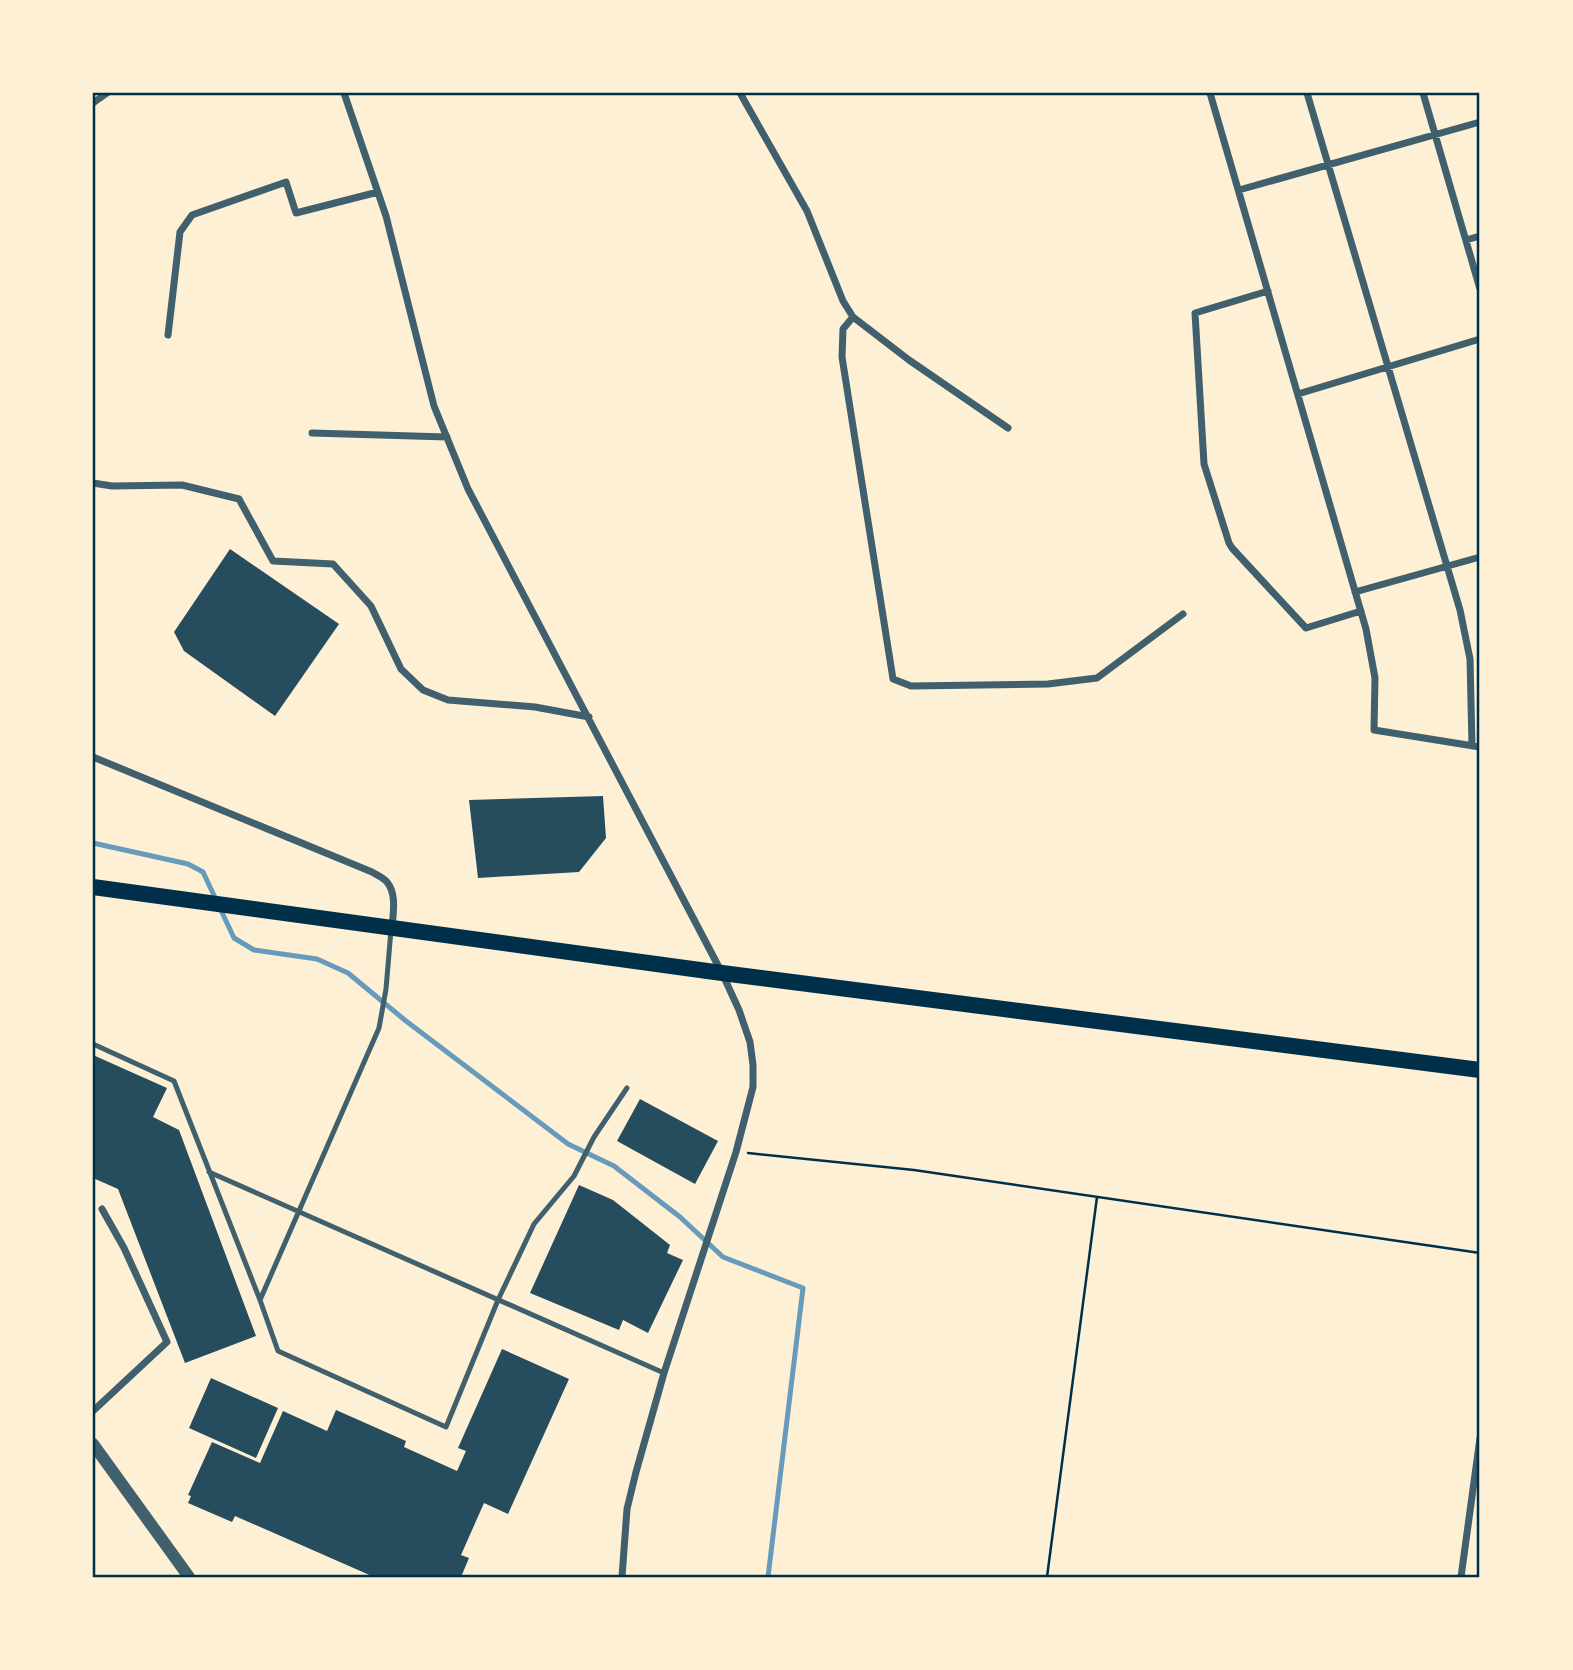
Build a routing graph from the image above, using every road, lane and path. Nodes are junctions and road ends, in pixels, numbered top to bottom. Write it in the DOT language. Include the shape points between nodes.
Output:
graph roads {
  1 [pos="107,93"];
  2 [pos="344,93"];
  3 [pos="740,93"];
  4 [pos="1210,93"];
  5 [pos="1307,93"];
  6 [pos="1423,93"];
  7 [pos="93,103"];
  8 [pos="1480,121"];
  9 [pos="1435,134"];
  10 [pos="1329,165"];
  11 [pos="1239,190"];
  12 [pos="378,192"];
  13 [pos="1480,236"];
  14 [pos="1466,240"];
  15 [pos="1480,289"];
  16 [pos="1268,291"];
  17 [pos="853,317"];
  18 [pos="168,335"];
  19 [pos="1480,339"];
  20 [pos="1388,367"];
  21 [pos="1298,394"];
  22 [pos="1008,428"];
  23 [pos="312,433"];
  24 [pos="447,437"];
  25 [pos="93,483"];
  26 [pos="1480,557"];
  27 [pos="1447,567"];
  28 [pos="1355,592"];
  29 [pos="1361,611"];
  30 [pos="1183,614"];
  31 [pos="589,717"];
  32 [pos="1476,747"];
  33 [pos="93,757"];
  34 [pos="93,877"];
  35 [pos="93,887"];
  36 [pos="156,896"];
  37 [pos="93,898"];
  38 [pos="391,929"];
  39 [pos="722,973"];
  40 [pos="93,1044"];
  41 [pos="1480,1070"];
  42 [pos="627,1088"];
  43 [pos="736,1152"];
  44 [pos="208,1172"];
  45 [pos="1097,1197"];
  46 [pos="102,1209"];
  47 [pos="298,1212"];
  48 [pos="1480,1253"];
  49 [pos="260,1300"];
  50 [pos="498,1300"];
  51 [pos="664,1373"];
  52 [pos="93,1411"];
  53 [pos="1480,1438"];
  54 [pos="93,1444"];
  55 [pos="189,1577"];
  56 [pos="622,1577"];
  57 [pos="1046,1577"];
  58 [pos="1461,1577"];
  1 -- 7 [label="street"];
  2 -- 12 [label="street"];
  3 -- 17 [label="street" via="807,211"];
  4 -- 11 [label="street"];
  5 -- 10 [label="street"];
  6 -- 9 [label="street"];
  8 -- 9 [label="street"];
  9 -- 10 [label="street"];
  9 -- 14 [label="street"];
  10 -- 11 [label="street"];
  10 -- 20 [label="street"];
  11 -- 16 [label="street"];
  12 -- 18 [label="street" via="296,213 286,182 192,215 180,232"];
  12 -- 24 [label="street" via="434,406"];
  13 -- 14 [label="street"];
  14 -- 15 [label="street"];
  16 -- 21 [label="street"];
  16 -- 29 [label="street" via="1195,313 1204,464 1232,548 1306,628"];
  17 -- 22 [label="street"];
  17 -- 30 [label="street" via="843,329 842,357 893,679 911,686 1048,684 1097,678"];
  19 -- 20 [label="street"];
  20 -- 21 [label="street"];
  20 -- 27 [label="street"];
  21 -- 28 [label="street"];
  23 -- 24 [label="street"];
  24 -- 31 [label="street" via="468,489"];
  25 -- 31 [label="street" via="182,485 239,499 273,561 333,564 371,606 401,669 423,690 447,700 535,707"];
  26 -- 27 [label="street"];
  27 -- 28 [label="street"];
  27 -- 32 [label="street" via="1470,659"];
  28 -- 29 [label="street"];
  29 -- 32 [label="street" via="1375,678 1374,730"];
  31 -- 39 [label="street"];
  33 -- 38 [label="street" via="372,872 387,881 394,900"];
  34 -- 36 [label="main road"];
  35 -- 36 [label="main road"];
  36 -- 37 [label="main road"];
  36 -- 38 [label="main road"];
  38 -- 39 [label="main road"];
  38 -- 47 [label="lane" via="379,1028"];
  39 -- 41 [label="main road"];
  39 -- 43 [label="street" via="750,1042 753,1065 753,1087"];
  40 -- 44 [label="lane" via="174,1081"];
  42 -- 50 [label="lane" via="574,1175 534,1224"];
  43 -- 45 [label="path" via="914,1170"];
  43 -- 51 [label="street"];
  44 -- 47 [label="lane"];
  44 -- 49 [label="lane"];
  45 -- 48 [label="path"];
  45 -- 57 [label="path"];
  46 -- 52 [label="street" via="167,1342"];
  47 -- 49 [label="lane"];
  47 -- 50 [label="lane"];
  49 -- 50 [label="lane" via="278,1351 446,1427"];
  50 -- 51 [label="lane"];
  51 -- 56 [label="street" via="628,1509"];
  53 -- 58 [label="street"];
  54 -- 55 [label="street"];
}
